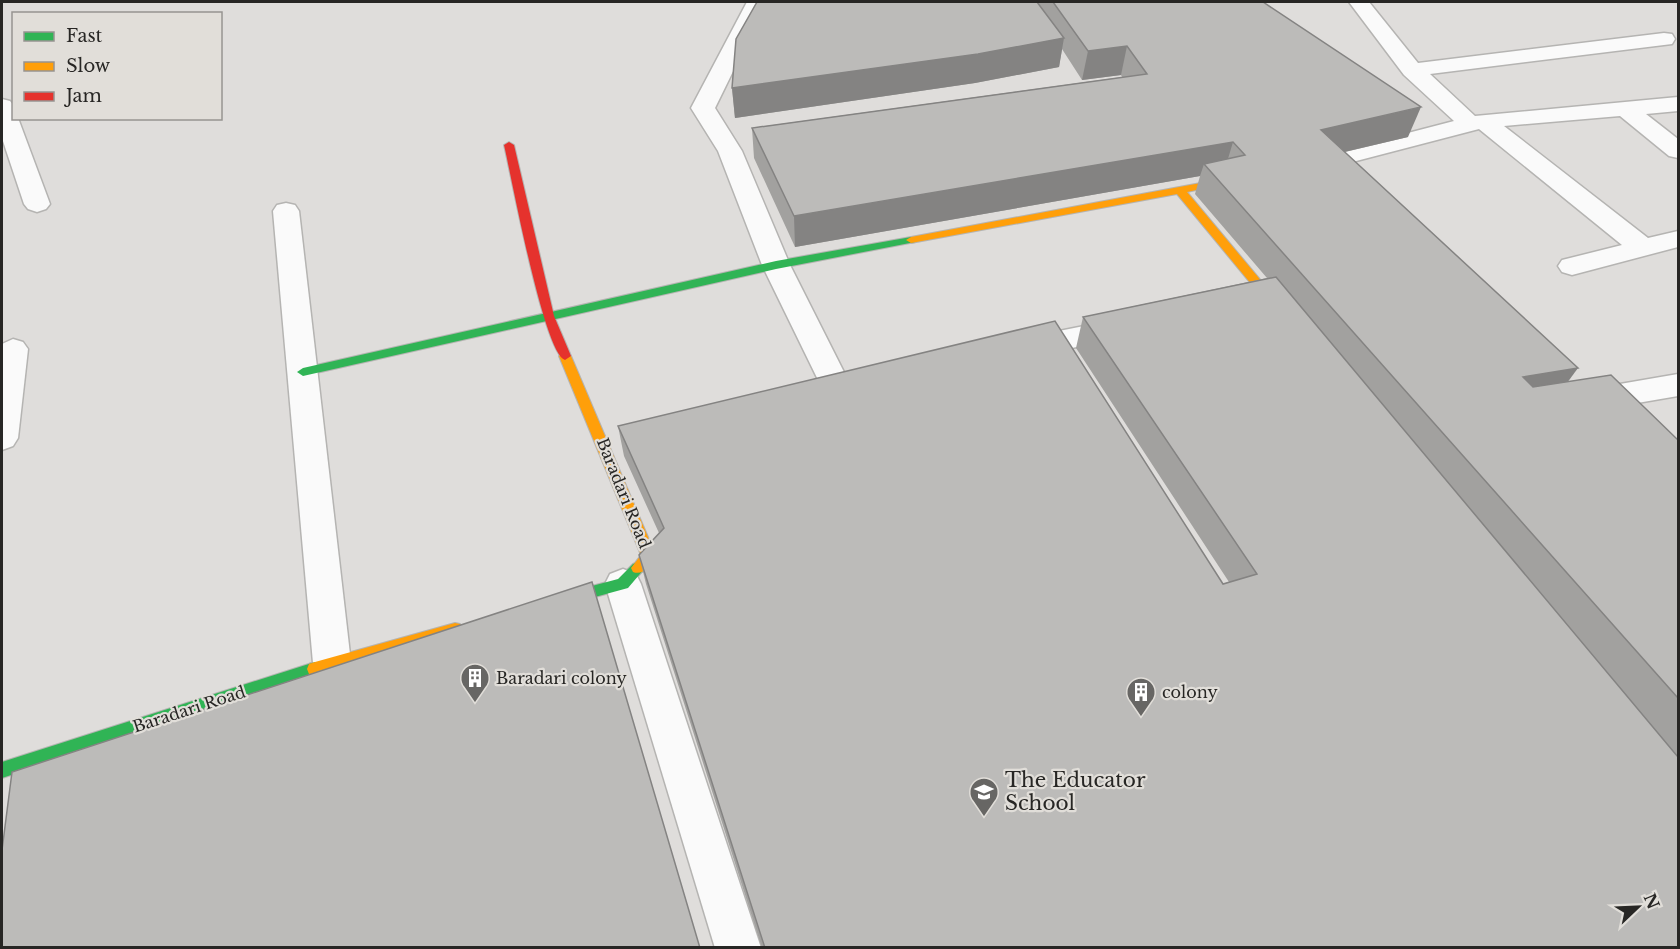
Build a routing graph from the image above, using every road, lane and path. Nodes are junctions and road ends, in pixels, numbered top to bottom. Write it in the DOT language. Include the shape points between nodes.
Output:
graph roads {
  1 [pos="757,2"];
  2 [pos="1359,2"];
  3 [pos="1664,39"];
  4 [pos="1412,70"];
  5 [pos="1678,104"];
  6 [pos="2,106"];
  7 [pos="1626,109"];
  8 [pos="1476,123"];
  9 [pos="509,145"];
  10 [pos="753,147"];
  11 [pos="730,151"];
  12 [pos="1678,151"];
  13 [pos="1206,184"];
  14 [pos="1179,189"];
  15 [pos="1352,196"];
  16 [pos="37,204"];
  17 [pos="286,211"];
  18 [pos="1678,239"];
  19 [pos="1643,248"];
  20 [pos="776,265"];
  21 [pos="1572,266"];
  22 [pos="1270,298"];
  23 [pos="1234,306"];
  24 [pos="548,316"];
  25 [pos="1152,322"];
  26 [pos="1293,326"];
  27 [pos="1058,341"];
  28 [pos="13,349"];
  29 [pos="1000,354"];
  30 [pos="1077,371"];
  31 [pos="303,372"];
  32 [pos="1678,385"];
  33 [pos="837,389"];
  34 [pos="1614,424"];
  35 [pos="2,438"];
  36 [pos="623,584"];
  37 [pos="533,608"];
  38 [pos="466,626"];
  39 [pos="332,663"];
  40 [pos="10,767"];
  41 [pos="12,810"];
  42 [pos="738,948"];
  1 -- 11 [label="street" via="703,108"];
  2 -- 4 [label="street"];
  3 -- 4 [label="street"];
  4 -- 8 [label="street"];
  5 -- 7 [label="street"];
  6 -- 16 [label="street"];
  7 -- 8 [label="street"];
  7 -- 12 [label="street"];
  8 -- 15 [label="street" via="1321,163"];
  8 -- 19 [label="street"];
  9 -- 24 [label="street, Baradari Road"];
  10 -- 11 [label="street"];
  11 -- 20 [label="street"];
  13 -- 14 [label="street"];
  14 -- 20 [label="street"];
  14 -- 22 [label="street"];
  17 -- 31 [label="street"];
  18 -- 19 [label="street"];
  19 -- 21 [label="street"];
  20 -- 24 [label="street"];
  20 -- 33 [label="street"];
  22 -- 23 [label="street"];
  22 -- 26 [label="street"];
  24 -- 31 [label="street"];
  24 -- 36 [label="street, Baradari Road" via="619,449 649,556"];
  25 -- 27 [label="street"];
  27 -- 29 [label="street"];
  27 -- 30 [label="street"];
  28 -- 35 [label="street"];
  31 -- 39 [label="street"];
  32 -- 34 [label="street" via="1569,400"];
  36 -- 37 [label="street"];
  36 -- 42 [label="street"];
  38 -- 39 [label="street, Baradari Road"];
  39 -- 40 [label="street, Baradari Road"];
  40 -- 41 [label="street"];
}
